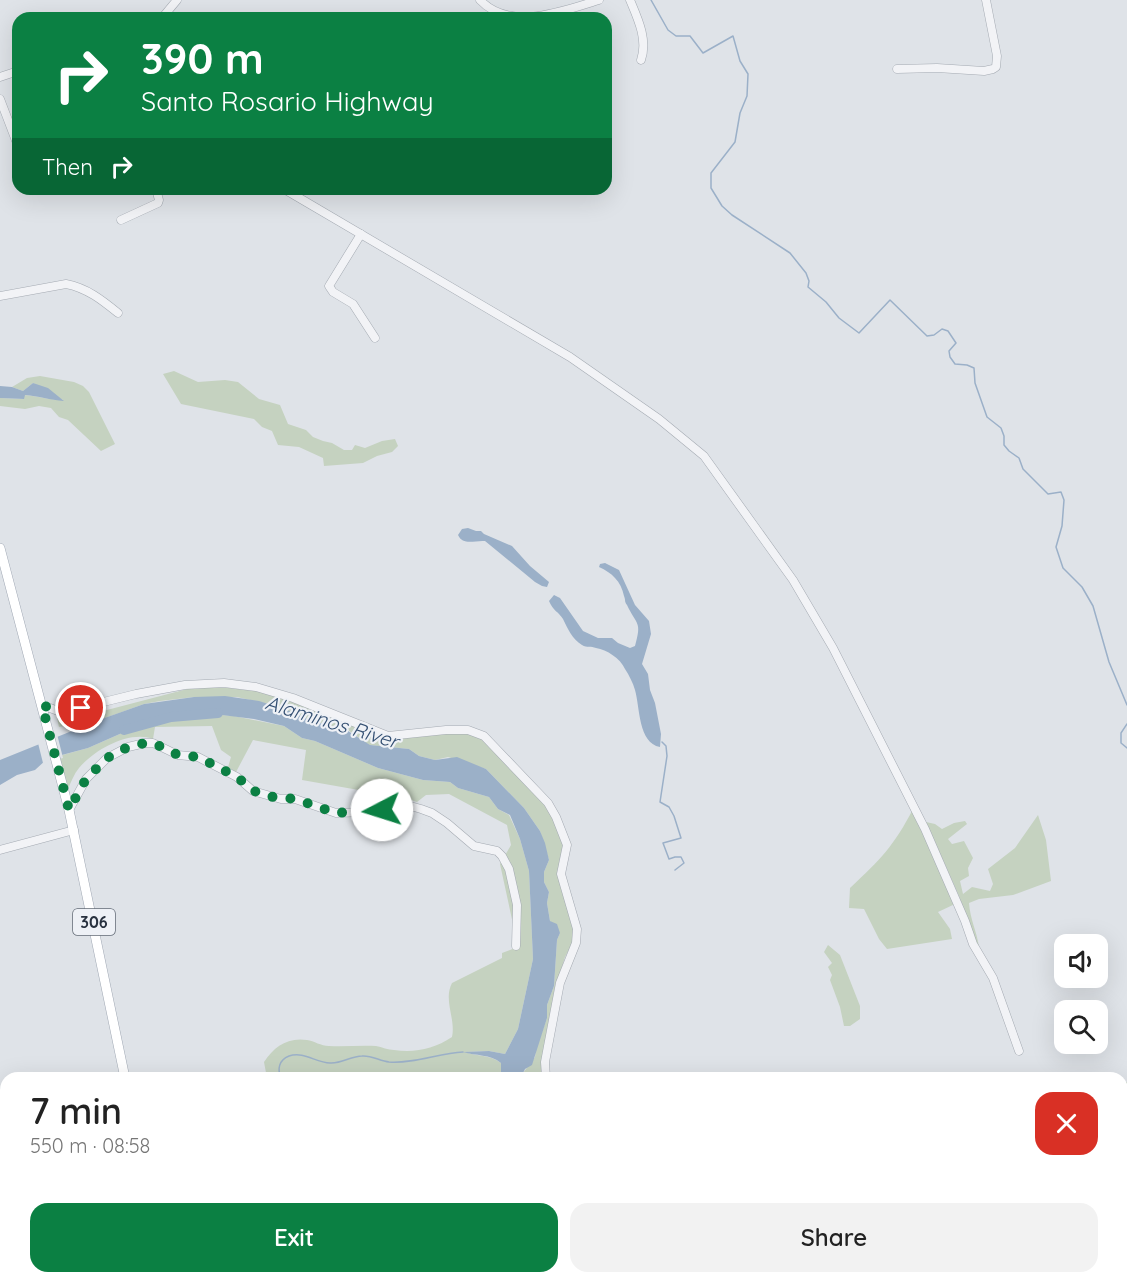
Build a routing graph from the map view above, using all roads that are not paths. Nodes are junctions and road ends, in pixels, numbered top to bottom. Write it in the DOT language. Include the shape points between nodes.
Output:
graph roads {
  1 [pos="177,0"];
  2 [pos="480,0"];
  3 [pos="599,0"];
  4 [pos="630,0"];
  5 [pos="986,0"];
  6 [pos="167,12"];
  7 [pos="493,12"];
  8 [pos="560,12"];
  9 [pos="641,60"];
  10 [pos="897,69"];
  11 [pos="0,99"];
  12 [pos="12,130"];
  13 [pos="158,195"];
  14 [pos="294,195"];
  15 [pos="121,220"];
  16 [pos="361,234"];
  17 [pos="0,296"];
  18 [pos="118,314"];
  19 [pos="375,339"];
  20 [pos="0,548"];
  21 [pos="42,705"];
  22 [pos="69,810"];
  23 [pos="74,830"];
  24 [pos="0,849"];
  25 [pos="516,946"];
  26 [pos="1019,1052"];
  27 [pos="124,1072"];
  28 [pos="545,1072"];
  1 -- 6 [label="street"];
  2 -- 7 [label="street"];
  3 -- 8 [label="street"];
  4 -- 9 [label="street" via="643,38"];
  5 -- 10 [label="street" via="997,56 993,69"];
  11 -- 12 [label="street"];
  13 -- 15 [label="street" via="158,202"];
  14 -- 16 [label="street"];
  16 -- 19 [label="street" via="329,286 352,304"];
  16 -- 26 [label="street" via="570,357 704,456 793,580 833,648 926,829 973,944 993,978"];
  17 -- 18 [label="street" via="66,284 102,300"];
  20 -- 21 [label="main road, 306"];
  21 -- 22 [label="main road, 306"];
  21 -- 28 [label="street" via="58,711 71,710 185,685 224,683 292,698 388,736 446,730 468,730 484,736 548,803 567,845 561,874 577,929 576,943 560,983"];
  22 -- 23 [label="main road, 306"];
  22 -- 25 [label="street" via="86,779 107,758 145,743 178,755 198,757 237,777 254,791 336,813 421,809 447,823 474,846 497,850 502,856 517,905"];
  23 -- 24 [label="street"];
  23 -- 27 [label="main road, 306"];
}
